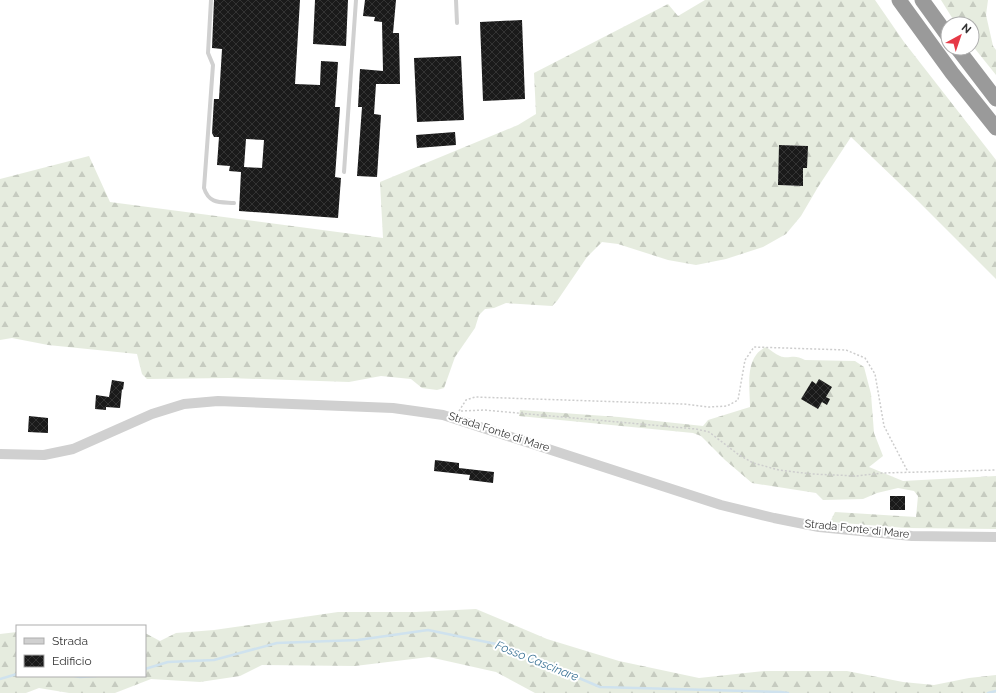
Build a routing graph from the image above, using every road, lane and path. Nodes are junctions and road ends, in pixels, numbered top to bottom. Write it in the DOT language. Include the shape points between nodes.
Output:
graph roads {
  1 [pos="212,0"];
  2 [pos="356,0"];
  3 [pos="456,0"];
  4 [pos="899,0"];
  5 [pos="922,0"];
  6 [pos="457,23"];
  7 [pos="940,25"];
  8 [pos="963,56"];
  9 [pos="996,99"];
  10 [pos="996,128"];
  11 [pos="344,172"];
  12 [pos="234,203"];
  13 [pos="0,454"];
  14 [pos="996,470"];
  15 [pos="908,472"];
  16 [pos="996,537"];
  1 -- 12 [label="lane" via="208,54 213,65 204,188 210,200"];
  2 -- 11 [label="lane"];
  3 -- 6 [label="lane"];
  4 -- 10 [label="highway"];
  5 -- 7 [label="highway"];
  8 -- 9 [label="highway"];
  13 -- 16 [label="street, Strada Fonte di Mare" via="44,455 73,449 152,414 184,404 218,401 393,408 444,415 721,505 774,518 819,527 912,536"];
  14 -- 15 [label="path"];
  15 -- 15 [label="path" via="857,476 779,470 753,463 709,432 696,429 498,411 459,411 466,400 475,397 727,406 738,400 746,360 754,348 846,350 865,358 875,374 884,426"];
}
